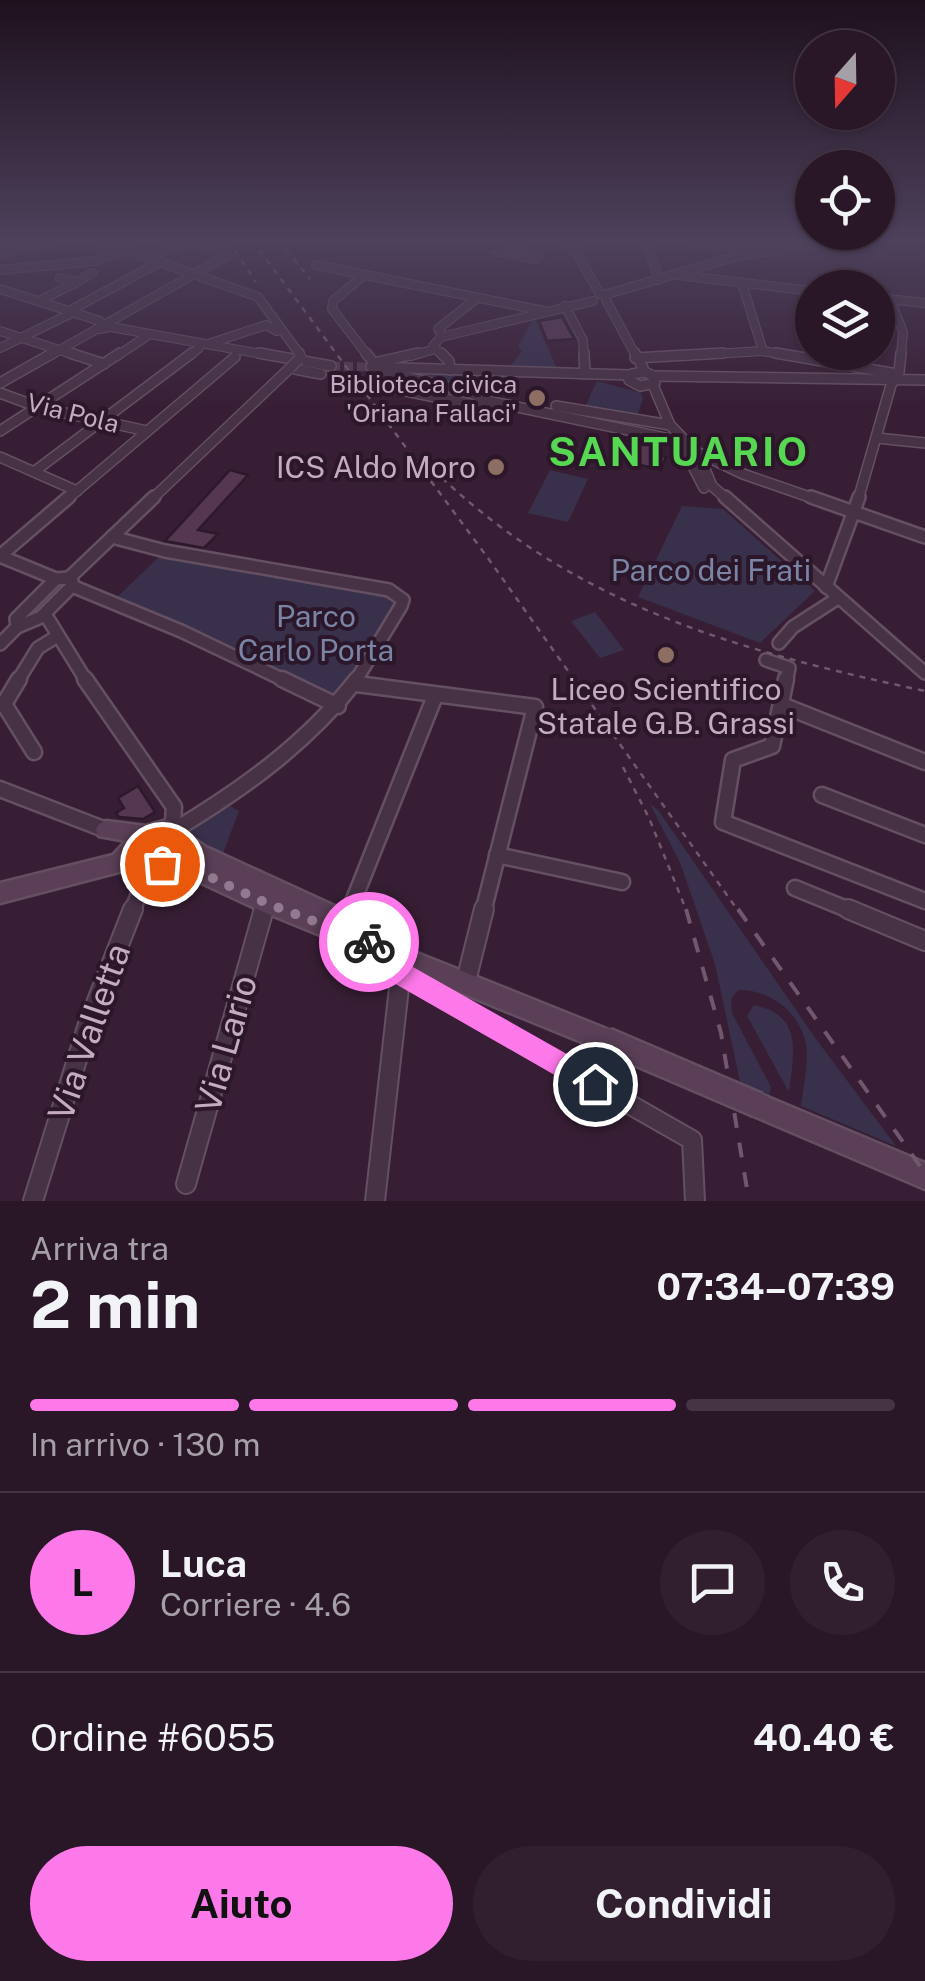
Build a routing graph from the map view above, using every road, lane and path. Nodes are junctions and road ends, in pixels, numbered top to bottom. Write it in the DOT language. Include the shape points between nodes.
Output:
graph roads {
  1 [pos="21,296"];
  2 [pos="49,296"];
  3 [pos="100,296"];
  4 [pos="156,296"];
  5 [pos="255,296"];
  6 [pos="339,296"];
  7 [pos="467,296"];
  8 [pos="605,296"];
  9 [pos="746,296"];
  10 [pos="477,298"];
  11 [pos="598,298"];
  12 [pos="895,300"];
  13 [pos="39,301"];
  14 [pos="925,303"];
  15 [pos="566,306"];
  16 [pos="73,311"];
  17 [pos="544,311"];
  18 [pos="895,311"];
  19 [pos="270,312"];
  20 [pos="117,318"];
  21 [pos="100,321"];
  22 [pos="123,330"];
  23 [pos="0,331"];
  24 [pos="87,335"];
  25 [pos="147,336"];
  26 [pos="202,336"];
  27 [pos="226,336"];
  28 [pos="443,336"];
  29 [pos="21,338"];
  30 [pos="177,342"];
  31 [pos="207,347"];
  32 [pos="0,348"];
  33 [pos="288,348"];
  34 [pos="58,350"];
  35 [pos="763,350"];
  36 [pos="438,352"];
  37 [pos="235,357"];
  38 [pos="636,358"];
  39 [pos="299,359"];
  40 [pos="104,364"];
  41 [pos="0,365"];
  42 [pos="331,366"];
  43 [pos="375,367"];
  44 [pos="290,368"];
  45 [pos="431,369"];
  46 [pos="450,370"];
  47 [pos="19,372"];
  48 [pos="321,374"];
  49 [pos="586,374"];
  50 [pos="895,378"];
  51 [pos="633,379"];
  52 [pos="652,379"];
  53 [pos="925,380"];
  54 [pos="0,382"];
  55 [pos="386,387"];
  56 [pos="0,393"];
  57 [pos="510,398"];
  58 [pos="38,407"];
  59 [pos="662,410"];
  60 [pos="603,419"];
  61 [pos="101,421"];
  62 [pos="666,426"];
  63 [pos="147,430"];
  64 [pos="0,431"];
  65 [pos="877,438"];
  66 [pos="679,441"];
  67 [pos="925,443"];
  68 [pos="696,450"];
  69 [pos="0,457"];
  70 [pos="35,471"];
  71 [pos="743,474"];
  72 [pos="706,485"];
  73 [pos="76,490"];
  74 [pos="854,514"];
  75 [pos="112,537"];
  76 [pos="925,537"];
  77 [pos="0,556"];
  78 [pos="66,581"];
  79 [pos="826,588"];
  80 [pos="838,598"];
  81 [pos="46,614"];
  82 [pos="18,627"];
  83 [pos="56,638"];
  84 [pos="780,643"];
  85 [pos="0,644"];
  86 [pos="766,660"];
  87 [pos="925,672"];
  88 [pos="357,684"];
  89 [pos="435,696"];
  90 [pos="782,705"];
  91 [pos="338,706"];
  92 [pos="34,752"];
  93 [pos="925,762"];
  94 [pos="0,790"];
  95 [pos="822,796"];
  96 [pos="106,830"];
  97 [pos="172,834"];
  98 [pos="925,835"];
  99 [pos="142,854"];
  100 [pos="497,855"];
  101 [pos="622,882"];
  102 [pos="795,888"];
  103 [pos="0,893"];
  104 [pos="925,901"];
  105 [pos="266,903"];
  106 [pos="343,926"];
  107 [pos="925,941"];
  108 [pos="395,959"];
  109 [pos="466,981"];
  110 [pos="925,1176"];
  111 [pos="186,1184"];
  112 [pos="34,1201"];
  113 [pos="375,1201"];
  114 [pos="695,1201"];
  1 -- 13 [label="street"];
  2 -- 13 [label="street"];
  3 -- 16 [label="street"];
  4 -- 20 [label="street"];
  5 -- 19 [label="street"];
  6 -- 43 [label="street" via="332,309"];
  7 -- 10 [label="street"];
  8 -- 11 [label="street"];
  9 -- 35 [label="street"];
  10 -- 17 [label="street"];
  10 -- 28 [label="street" via="438,329"];
  11 -- 15 [label="street"];
  11 -- 38 [label="street"];
  11 -- 51 [label="street"];
  12 -- 14 [label="street"];
  13 -- 16 [label="street"];
  15 -- 17 [label="street"];
  15 -- 49 [label="street" via="582,340"];
  16 -- 21 [label="street"];
  16 -- 29 [label="street"];
  17 -- 28 [label="street"];
  18 -- 50 [label="street" via="903,330"];
  19 -- 26 [label="street"];
  19 -- 39 [label="street"];
  20 -- 22 [label="street" via="114,324"];
  20 -- 24 [label="street"];
  22 -- 24 [label="street" via="106,327"];
  22 -- 25 [label="street"];
  23 -- 29 [label="street"];
  24 -- 34 [label="street"];
  25 -- 30 [label="street"];
  25 -- 40 [label="street"];
  26 -- 30 [label="street"];
  26 -- 31 [label="street"];
  27 -- 31 [label="street"];
  27 -- 33 [label="street" via="229,344 258,350"];
  27 -- 33 [label="street" via="272,325"];
  28 -- 36 [label="street" via="433,344"];
  29 -- 32 [label="street"];
  29 -- 34 [label="street"];
  30 -- 31 [label="street"];
  30 -- 31 [label="street"];
  31 -- 37 [label="street"];
  31 -- 42 [label="street"];
  31 -- 61 [label="street"];
  33 -- 39 [label="street"];
  34 -- 40 [label="street"];
  34 -- 47 [label="street"];
  35 -- 38 [label="street"];
  35 -- 50 [label="street"];
  36 -- 43 [label="street"];
  36 -- 45 [label="street" via="440,364"];
  36 -- 46 [label="street"];
  37 -- 44 [label="street"];
  37 -- 63 [label="street"];
  38 -- 52 [label="street"];
  39 -- 44 [label="street, bridge"];
  40 -- 58 [label="street"];
  41 -- 47 [label="street"];
  43 -- 45 [label="street"];
  43 -- 60 [label="street" via="488,401"];
  44 -- 48 [label="street"];
  44 -- 75 [label="street"];
  45 -- 46 [label="street"];
  46 -- 49 [label="street"];
  47 -- 54 [label="street"];
  49 -- 51 [label="street"];
  50 -- 52 [label="street"];
  50 -- 53 [label="street"];
  50 -- 65 [label="street"];
  51 -- 52 [label="street"];
  51 -- 59 [label="street"];
  52 -- 59 [label="street"];
  55 -- 60 [label="street" via="597,429"];
  56 -- 58 [label="street, Via Pola"];
  57 -- 60 [label="street"];
  58 -- 61 [label="street, Via Pola"];
  58 -- 64 [label="street"];
  59 -- 62 [label="street"];
  60 -- 62 [label="street"];
  60 -- 66 [label="street"];
  61 -- 63 [label="street, Via Pola"];
  61 -- 70 [label="street"];
  62 -- 66 [label="street"];
  62 -- 68 [label="street"];
  63 -- 73 [label="street"];
  65 -- 67 [label="street"];
  65 -- 74 [label="street"];
  66 -- 72 [label="street"];
  68 -- 71 [label="street"];
  68 -- 72 [label="street"];
  69 -- 70 [label="street"];
  70 -- 73 [label="street"];
  71 -- 72 [label="street" via="722,474"];
  71 -- 74 [label="street"];
  72 -- 79 [label="street"];
  73 -- 77 [label="street"];
  74 -- 76 [label="street"];
  74 -- 79 [label="street"];
  75 -- 78 [label="street"];
  75 -- 88 [label="street" via="400,596 403,604"];
  77 -- 78 [label="street"];
  78 -- 81 [label="street"];
  78 -- 82 [label="street" via="16,619"];
  78 -- 91 [label="street"];
  79 -- 80 [label="street"];
  80 -- 84 [label="street"];
  80 -- 87 [label="street"];
  81 -- 82 [label="street"];
  81 -- 83 [label="street"];
  82 -- 85 [label="street"];
  83 -- 92 [label="street" via="38,648 4,704"];
  83 -- 97 [label="street" via="174,807"];
  86 -- 90 [label="street" via="788,668"];
  88 -- 89 [label="street"];
  88 -- 91 [label="street"];
  89 -- 100 [label="street" via="535,707"];
  89 -- 106 [label="street"];
  90 -- 93 [label="street"];
  90 -- 104 [label="street" via="772,746 732,760 723,822"];
  91 -- 97 [label="street" via="264,774"];
  94 -- 96 [label="street"];
  95 -- 98 [label="street"];
  96 -- 99 [label="street"];
  97 -- 99 [label="street"];
  97 -- 99 [label="street" via="176,852"];
  97 -- 106 [label="street"];
  99 -- 103 [label="street"];
  99 -- 105 [label="street" via="182,864"];
  99 -- 112 [label="street, Via Valletta"];
  100 -- 101 [label="street"];
  100 -- 109 [label="street"];
  102 -- 107 [label="street"];
  105 -- 106 [label="street"];
  105 -- 111 [label="street, Via Lario"];
  106 -- 108 [label="street"];
  108 -- 109 [label="street"];
  108 -- 113 [label="street"];
  108 -- 114 [label="street" via="692,1140"];
  109 -- 110 [label="street, bridge"];
}
